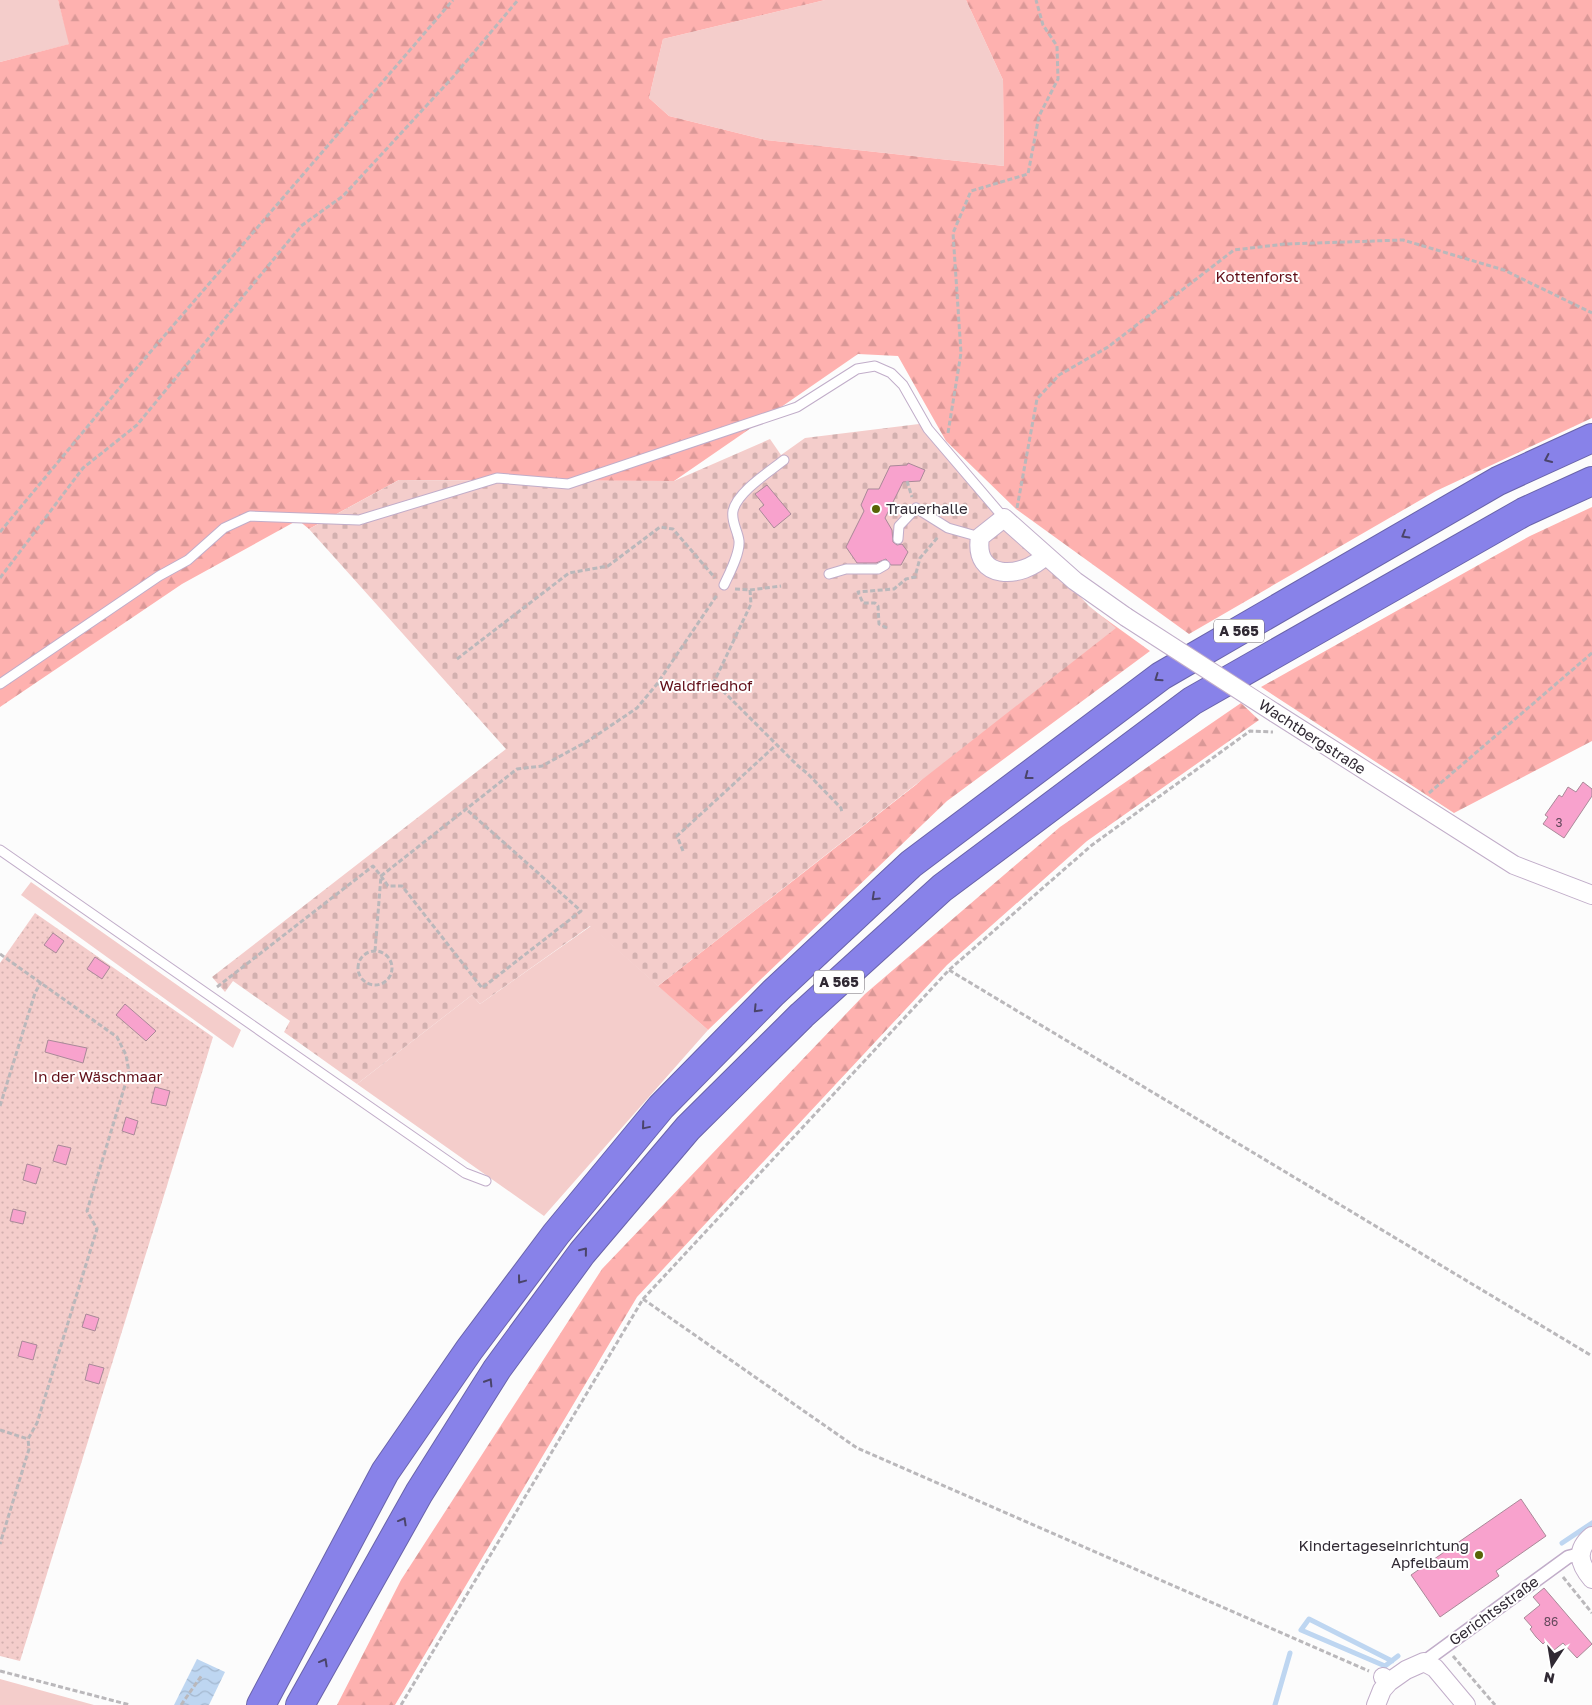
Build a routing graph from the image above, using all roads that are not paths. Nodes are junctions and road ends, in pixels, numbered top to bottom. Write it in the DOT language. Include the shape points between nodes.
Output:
graph roads {
  1 [pos="1592,438"];
  2 [pos="784,460"];
  3 [pos="1592,481"];
  4 [pos="1004,518"];
  5 [pos="980,537"];
  6 [pos="898,539"];
  7 [pos="1046,556"];
  8 [pos="886,565"];
  9 [pos="829,574"];
  10 [pos="724,585"];
  11 [pos="0,684"];
  12 [pos="0,850"];
  13 [pos="1592,895"];
  14 [pos="486,1181"];
  15 [pos="1592,1536"];
  16 [pos="1580,1554"];
  17 [pos="1592,1579"];
  18 [pos="1424,1662"];
  19 [pos="261,1705"];
  20 [pos="300,1705"];
  21 [pos="1376,1705"];
  22 [pos="1466,1705"];
  1 -- 19 [label="highway, A 565, one-way" via="1498,481 1161,676 911,864 773,993 661,1107 556,1234 469,1350 385,1472"];
  2 -- 10 [label="lane" via="745,491 737,502 733,519 739,548"];
  20 -- 3 [label="highway, A 565, one-way" via="419,1493 497,1369 582,1253 688,1128 802,1015 942,888 1192,701 1524,512"];
  4 -- 5 [label="street"];
  4 -- 7 [label="street, Wachtbergstraße"];
  4 -- 11 [label="lane, Wachtbergstraße" via="928,429 903,385 891,373 876,366 856,369 797,407 568,484 497,478 359,520 250,516 224,528 188,560 158,576"];
  5 -- 6 [label="lane" via="948,528 916,508 899,526"];
  5 -- 7 [label="street" via="978,550 991,569 1021,571 1035,566"];
  7 -- 13 [label="street, Wachtbergstraße, bridge" via="1126,617 1514,865"];
  8 -- 9 [label="lane" via="878,569 846,569"];
  12 -- 14 [label="lane" via="465,1173"];
  15 -- 16 [label="street"];
  16 -- 17 [label="street" via="1581,1564"];
  16 -- 18 [label="street, Gerichtsstraße" via="1568,1556"];
  18 -- 21 [label="street, Gerichtsstraße" via="1386,1680"];
  18 -- 22 [label="street" via="1435,1668"];
}
